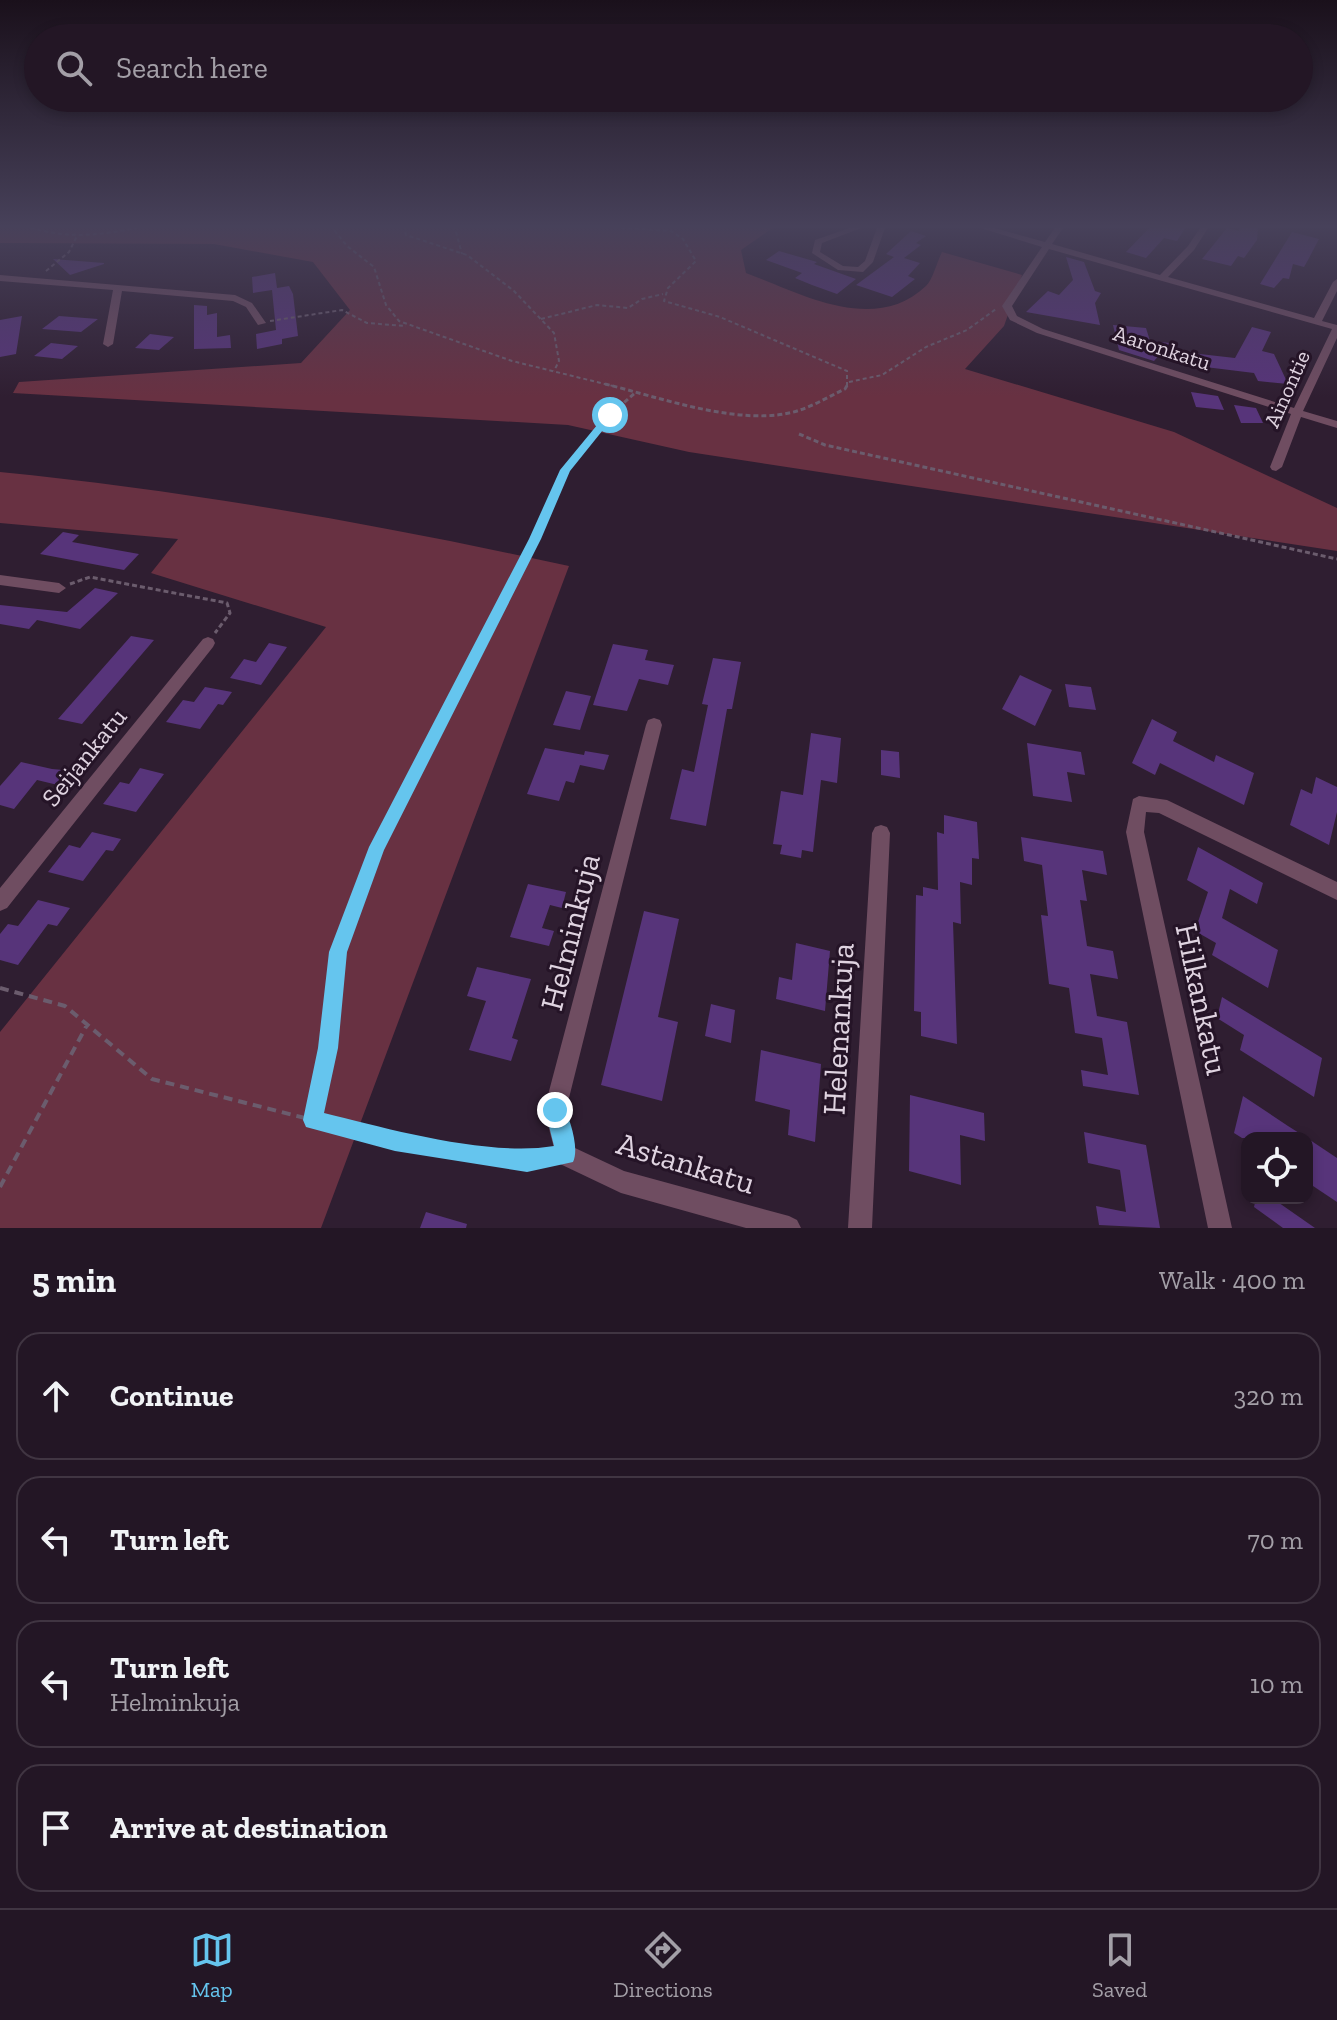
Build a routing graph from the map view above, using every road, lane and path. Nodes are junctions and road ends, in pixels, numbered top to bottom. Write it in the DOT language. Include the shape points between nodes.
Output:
graph roads {
  1 [pos="49,282"];
  2 [pos="379,282"];
  3 [pos="504,282"];
  4 [pos="675,282"];
  5 [pos="1023,282"];
  6 [pos="1177,282"];
  7 [pos="1337,282"];
  8 [pos="118,288"];
  9 [pos="664,294"];
  10 [pos="1007,306"];
  11 [pos="541,319"];
  12 [pos="1317,322"];
  13 [pos="261,323"];
  14 [pos="410,326"];
  15 [pos="1337,328"];
  16 [pos="108,344"];
  17 [pos="554,371"];
  18 [pos="849,382"];
  19 [pos="636,392"];
  20 [pos="1297,412"];
  21 [pos="1337,425"];
  22 [pos="799,434"];
  23 [pos="1276,467"];
  24 [pos="1337,559"];
  25 [pos="0,580"];
  26 [pos="59,588"];
  27 [pos="208,643"];
  28 [pos="654,725"];
  29 [pos="881,833"];
  30 [pos="1337,891"];
  31 [pos="0,902"];
  32 [pos="0,988"];
  33 [pos="87,1025"];
  34 [pos="313,1120"];
  35 [pos="566,1155"];
  36 [pos="0,1187"];
  37 [pos="789,1228"];
  38 [pos="860,1228"];
  39 [pos="1220,1228"];
  1 -- 8 [label="street"];
  2 -- 14 [label="path" via="386,305"];
  3 -- 11 [label="path"];
  4 -- 9 [label="path"];
  5 -- 10 [label="street"];
  6 -- 12 [label="street"];
  7 -- 12 [label="street"];
  8 -- 13 [label="street" via="235,298 249,305"];
  8 -- 16 [label="street"];
  9 -- 11 [label="path" via="628,308 597,305"];
  9 -- 18 [label="path" via="664,301 674,306 720,317 829,361 847,371"];
  10 -- 18 [label="path" via="928,346 906,364 875,378"];
  10 -- 20 [label="street, Aaronkatu" via="1013,318 1040,331"];
  11 -- 17 [label="path" via="559,347"];
  12 -- 15 [label="street"];
  13 -- 14 [label="path" via="342,310 367,323"];
  14 -- 17 [label="path"];
  15 -- 20 [label="street, Ainontie"];
  17 -- 19 [label="path"];
  18 -- 19 [label="path" via="845,389 798,411 759,416"];
  19 -- 34 [label="path" via="565,470 377,847 338,952 328,1048"];
  20 -- 21 [label="street, Aaronkatu"];
  20 -- 23 [label="street, Ainontie"];
  22 -- 24 [label="path" via="825,445"];
  25 -- 26 [label="street"];
  26 -- 27 [label="path" via="90,577 227,603 230,613"];
  27 -- 31 [label="street, Seijankatu"];
  28 -- 35 [label="street, Helminkuja" via="555,1110"];
  29 -- 38 [label="street, Helenankuja"];
  30 -- 39 [label="street, Hilkankatu" via="1161,805 1139,804 1135,832"];
  32 -- 33 [label="path" via="65,1006"];
  33 -- 34 [label="path" via="152,1079"];
  33 -- 36 [label="path"];
  34 -- 35 [label="path" via="395,1141 527,1161"];
  35 -- 37 [label="street, Astankatu" via="621,1182"];
}
